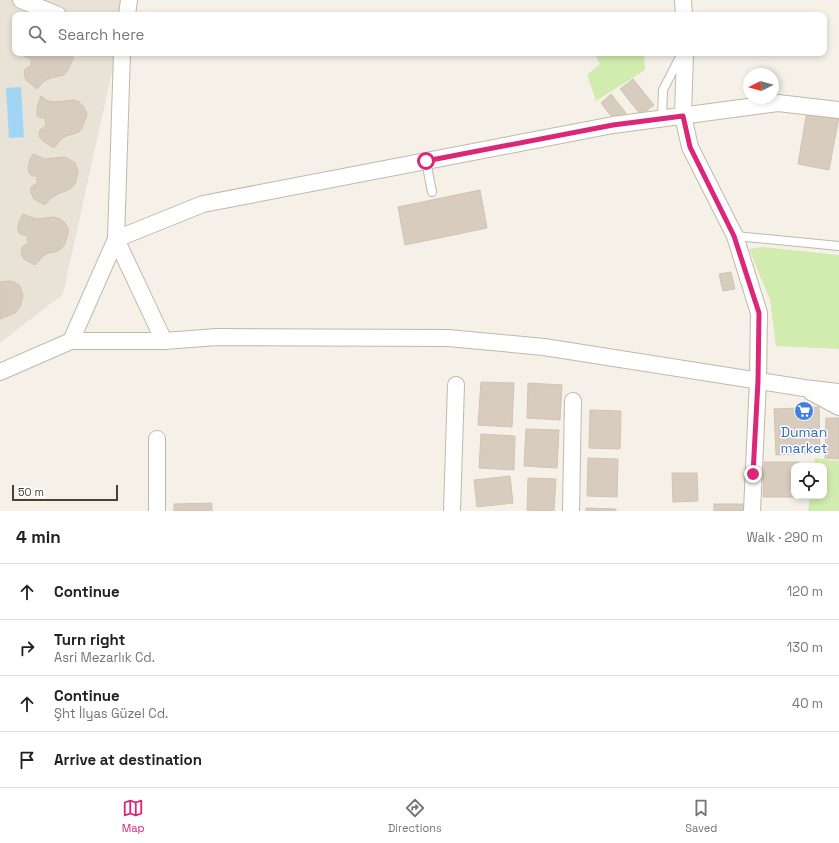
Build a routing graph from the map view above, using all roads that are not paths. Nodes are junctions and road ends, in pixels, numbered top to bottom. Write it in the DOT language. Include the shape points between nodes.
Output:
graph roads {
  1 [pos="21,0"];
  2 [pos="129,0"];
  3 [pos="683,0"];
  4 [pos="51,12"];
  5 [pos="127,12"];
  6 [pos="684,12"];
  7 [pos="122,56"];
  8 [pos="682,56"];
  9 [pos="684,56"];
  10 [pos="839,110"];
  11 [pos="683,116"];
  12 [pos="662,118"];
  13 [pos="426,161"];
  14 [pos="432,192"];
  15 [pos="734,236"];
  16 [pos="116,239"];
  17 [pos="839,246"];
  18 [pos="71,341"];
  19 [pos="164,341"];
  20 [pos="0,372"];
  21 [pos="758,381"];
  22 [pos="456,385"];
  23 [pos="804,388"];
  24 [pos="839,392"];
  25 [pos="573,401"];
  26 [pos="839,407"];
  27 [pos="157,439"];
  28 [pos="157,511"];
  29 [pos="452,511"];
  30 [pos="571,511"];
  31 [pos="752,511"];
  1 -- 4 [label="street"];
  2 -- 5 [label="street"];
  3 -- 6 [label="street"];
  7 -- 16 [label="street"];
  8 -- 12 [label="lane" via="663,90"];
  9 -- 11 [label="street"];
  10 -- 11 [label="street" via="778,103"];
  11 -- 12 [label="street"];
  11 -- 15 [label="street" via="690,147"];
  12 -- 13 [label="street"];
  13 -- 14 [label="lane"];
  13 -- 16 [label="street" via="203,204"];
  15 -- 17 [label="lane"];
  15 -- 21 [label="street" via="759,313"];
  16 -- 18 [label="street"];
  16 -- 19 [label="street"];
  18 -- 19 [label="street"];
  18 -- 20 [label="street"];
  19 -- 21 [label="street" via="217,337 448,338 544,347"];
  21 -- 23 [label="street"];
  21 -- 31 [label="street"];
  22 -- 29 [label="street"];
  23 -- 24 [label="street"];
  23 -- 26 [label="street"];
  25 -- 30 [label="street"];
  27 -- 28 [label="street"];
}
